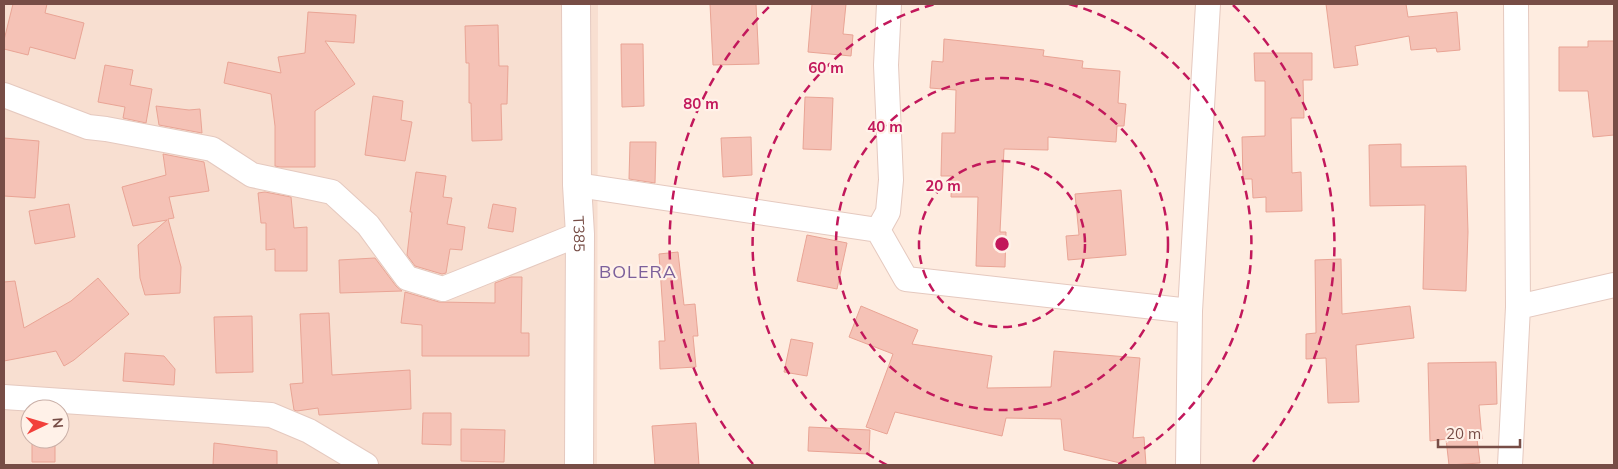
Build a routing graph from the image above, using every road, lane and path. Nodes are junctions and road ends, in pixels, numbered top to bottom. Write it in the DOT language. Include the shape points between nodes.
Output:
graph roads {
  1 [pos="576,4"];
  2 [pos="889,4"];
  3 [pos="1208,4"];
  4 [pos="1516,4"];
  5 [pos="4,95"];
  6 [pos="577,185"];
  7 [pos="878,230"];
  8 [pos="580,234"];
  9 [pos="1614,285"];
  10 [pos="1518,307"];
  11 [pos="1190,311"];
  12 [pos="4,397"];
  13 [pos="366,465"];
  14 [pos="579,465"];
  15 [pos="1188,465"];
  16 [pos="1510,465"];
  1 -- 6 [label="street, T385 / T385"];
  2 -- 7 [label="street" via="886,65 891,180 888,212"];
  3 -- 11 [label="street"];
  4 -- 10 [label="street"];
  5 -- 8 [label="street" via="88,127 212,149 252,175 332,192 368,225 406,278 443,289"];
  6 -- 7 [label="street"];
  6 -- 8 [label="street, T385 / T385"];
  7 -- 11 [label="street" via="906,279"];
  8 -- 14 [label="street, T385 / T385"];
  9 -- 10 [label="street"];
  10 -- 16 [label="street"];
  11 -- 15 [label="street"];
  12 -- 13 [label="street" via="271,415 309,431"];
}
